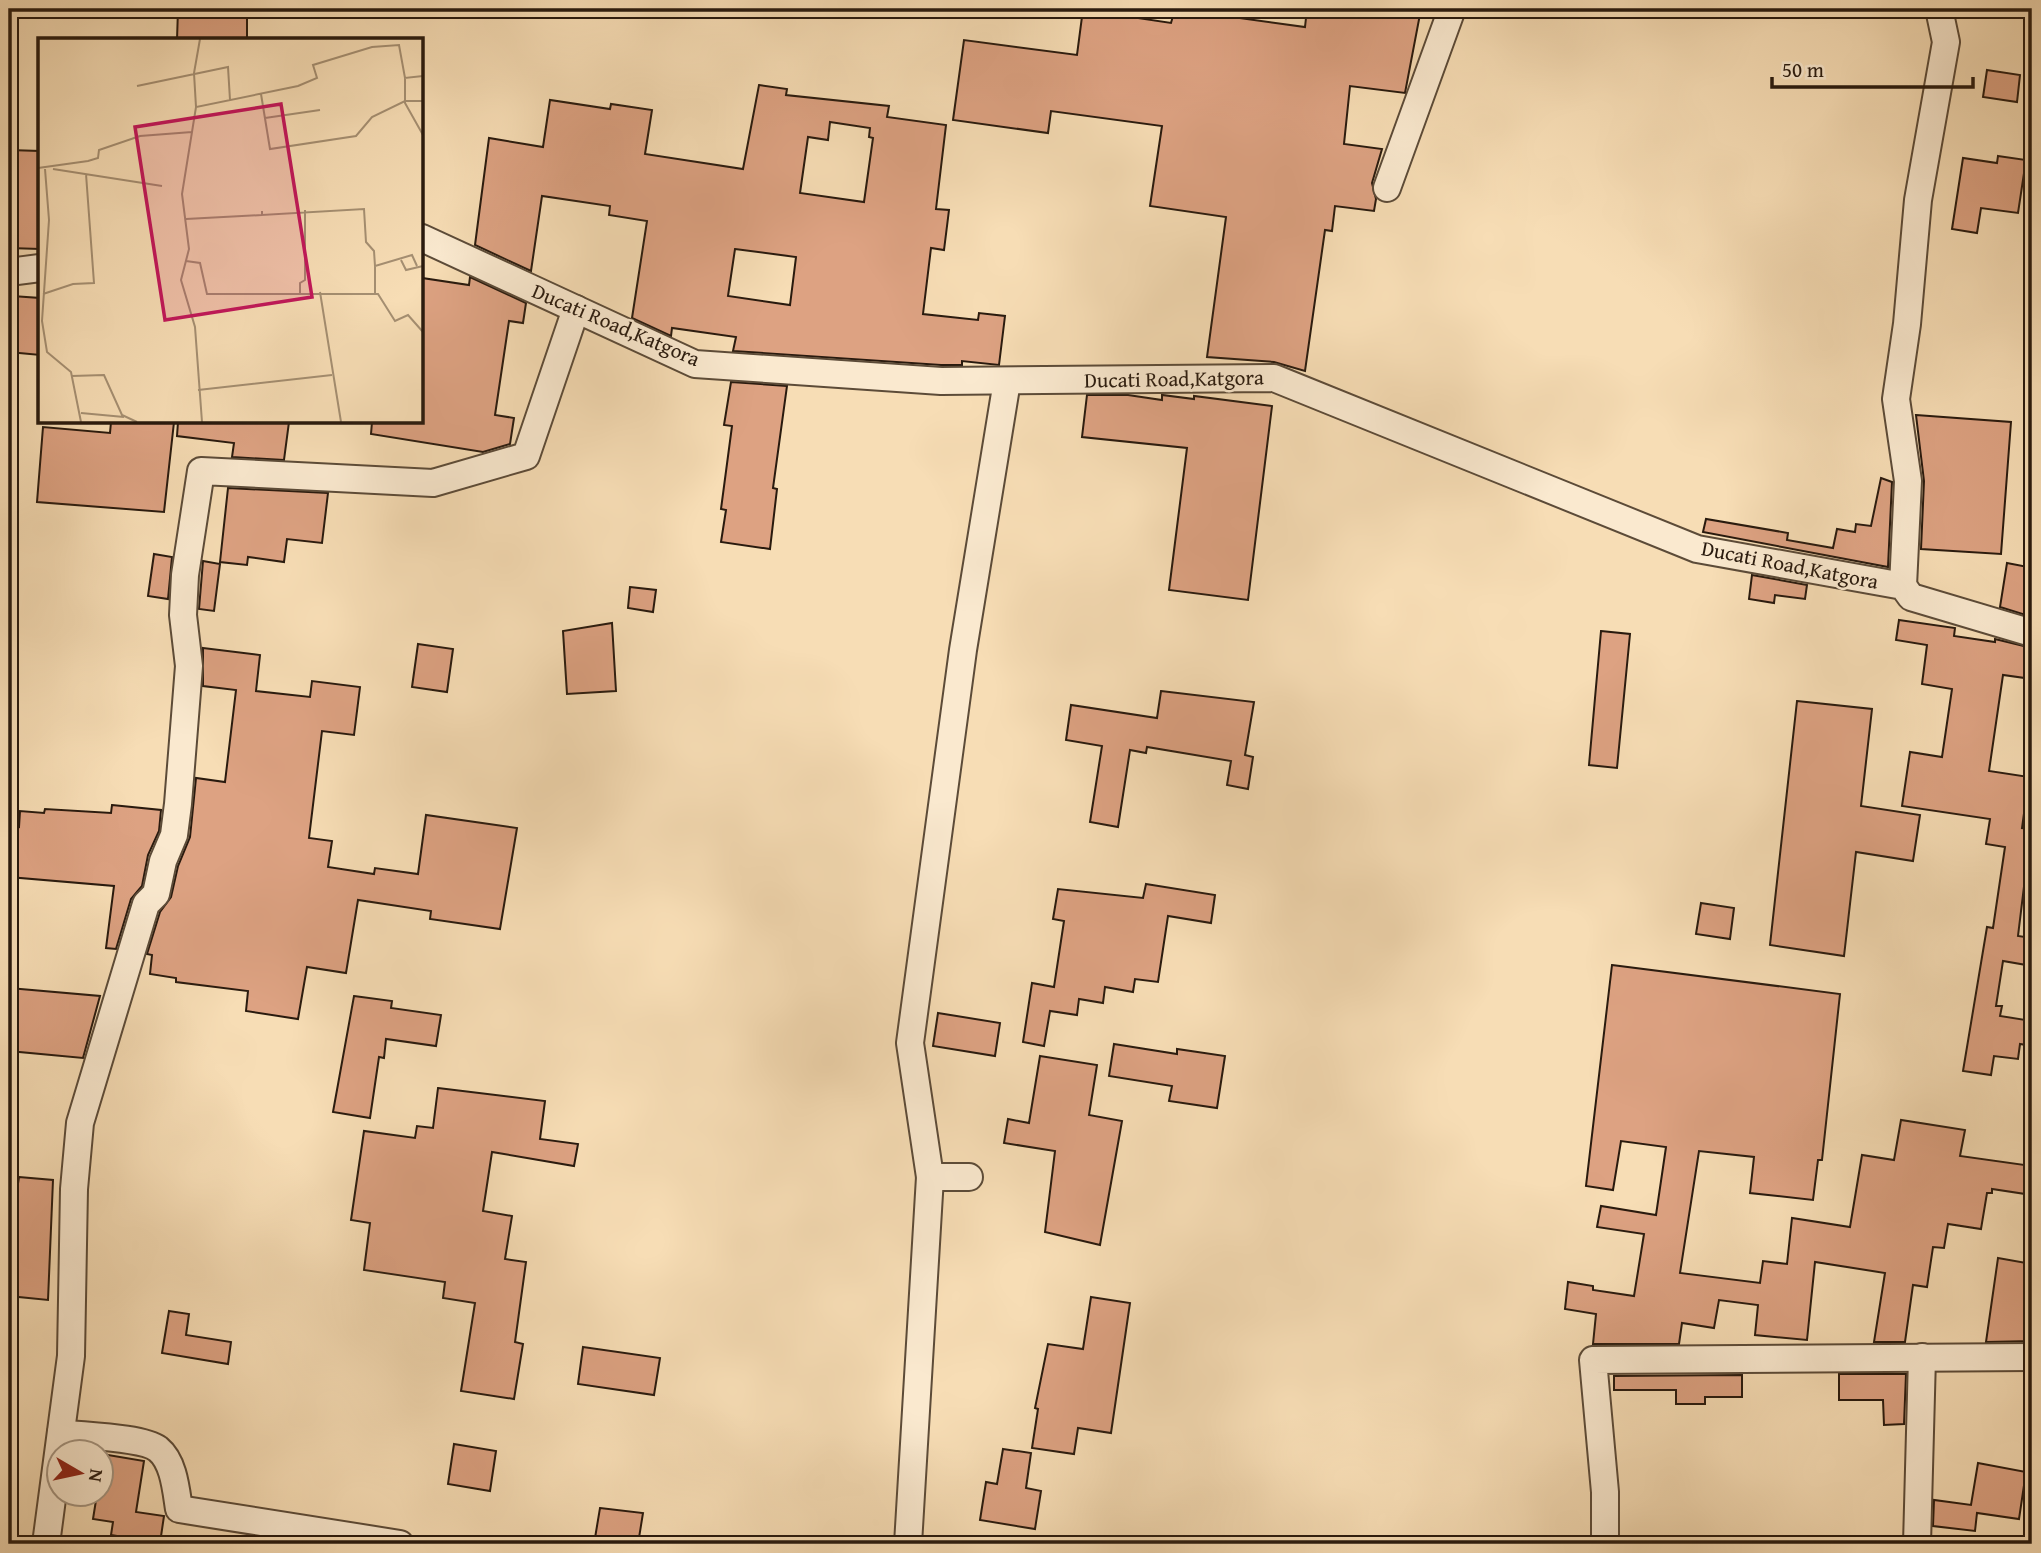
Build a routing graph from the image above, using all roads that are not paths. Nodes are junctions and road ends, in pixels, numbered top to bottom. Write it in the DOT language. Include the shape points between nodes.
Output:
graph roads {
  1 [pos="1452,9"];
  2 [pos="1939,9"];
  3 [pos="1387,188"];
  4 [pos="424,239"];
  5 [pos="38,268"];
  6 [pos="9,272"];
  7 [pos="576,309"];
  8 [pos="1007,381"];
  9 [pos="1903,586"];
  10 [pos="2032,633"];
  11 [pos="930,1177"];
  12 [pos="969,1177"];
  13 [pos="1922,1357"];
  14 [pos="2032,1357"];
  15 [pos="61,1433"];
  16 [pos="46,1544"];
  17 [pos="400,1544"];
  18 [pos="908,1544"];
  19 [pos="1605,1544"];
  20 [pos="1917,1544"];
  1 -- 3 [label="street"];
  2 -- 9 [label="street" via="1946,42 1918,200 1896,399 1908,481"];
  4 -- 7 [label="street, Ducati Road,Katgora"];
  5 -- 6 [label="street"];
  7 -- 8 [label="street, Ducati Road,Katgora" via="695,364 942,382"];
  7 -- 15 [label="street" via="526,456 433,483 201,471 185,575 183,615 189,666 174,835 156,894 146,904 80,1123 71,1356"];
  8 -- 9 [label="street, Ducati Road,Katgora" via="1274,378 1697,548"];
  8 -- 11 [label="street" via="964,650 910,1043"];
  9 -- 10 [label="street, Ducati Road,Katgora" via="1911,597"];
  11 -- 12 [label="street"];
  11 -- 18 [label="street"];
  13 -- 14 [label="street"];
  13 -- 19 [label="street" via="1593,1360"];
  13 -- 20 [label="street"];
  15 -- 16 [label="street"];
  15 -- 17 [label="street" via="158,1449 173,1472 179,1509"];
}
